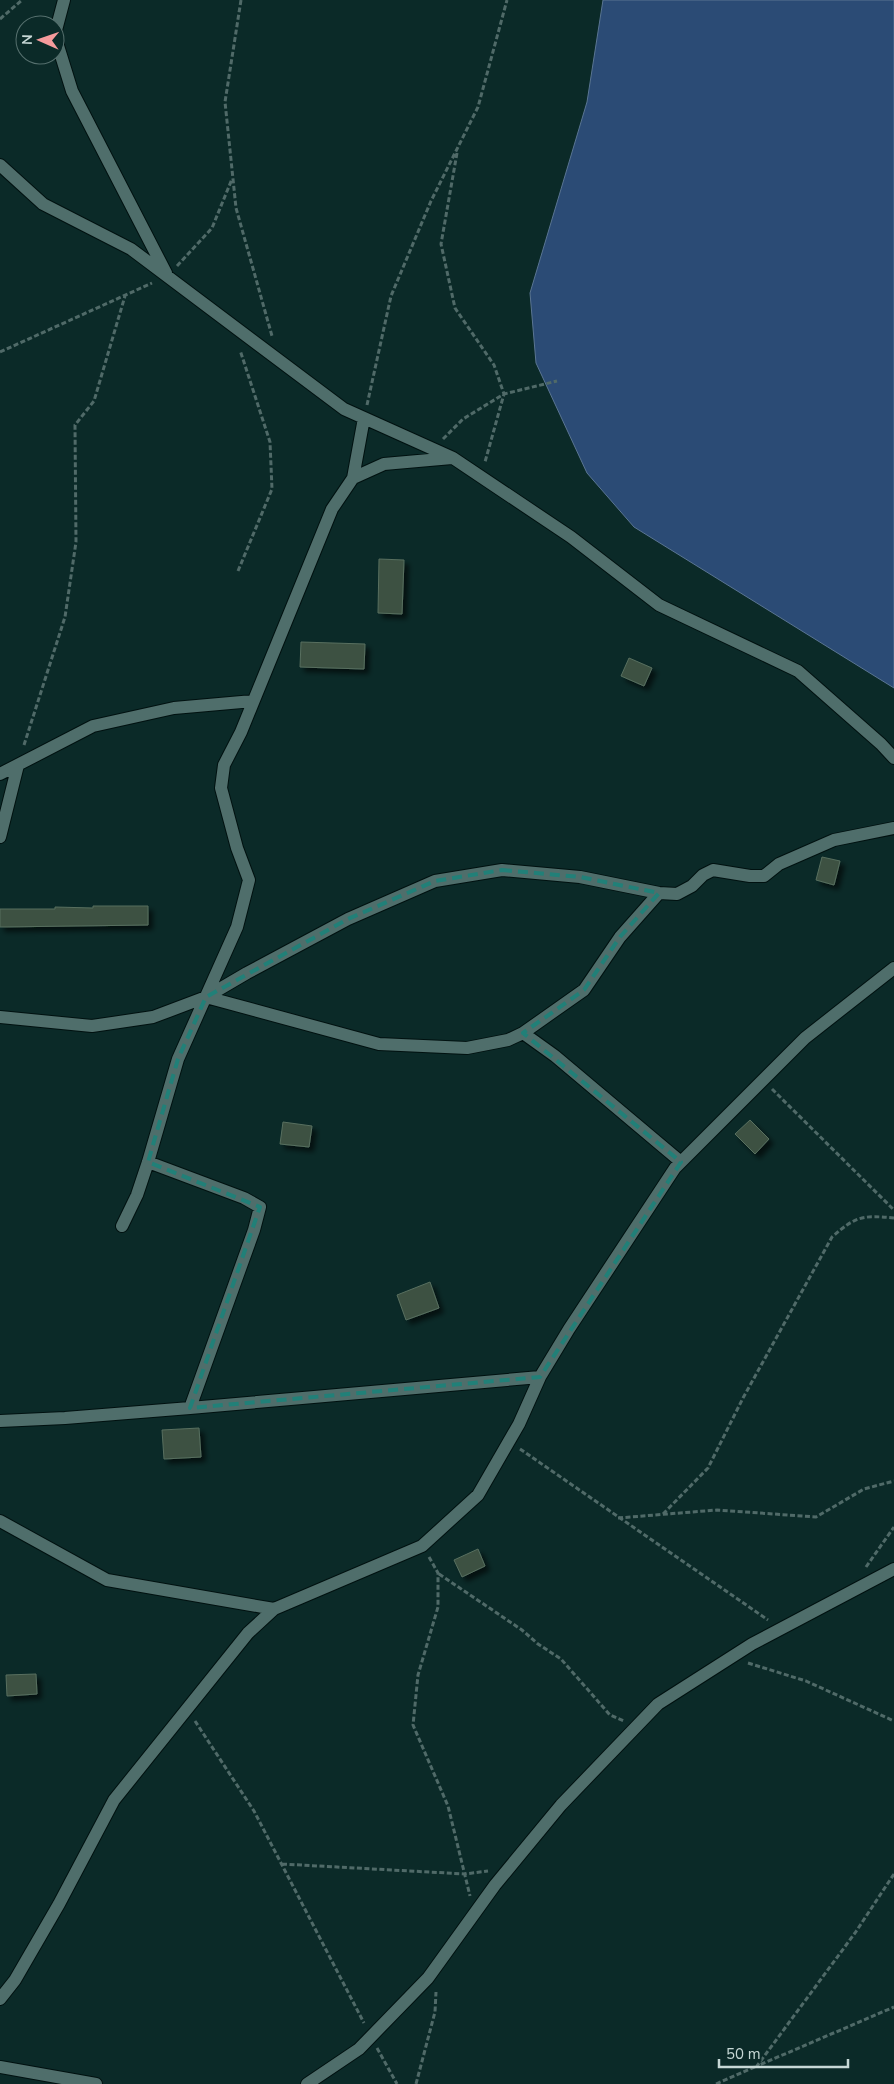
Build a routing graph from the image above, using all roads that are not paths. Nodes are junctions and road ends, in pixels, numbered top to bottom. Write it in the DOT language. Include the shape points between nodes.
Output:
graph roads {
  1 [pos="64,0"];
  2 [pos="60,15"];
  3 [pos="64,65"];
  4 [pos="0,165"];
  5 [pos="168,276"];
  6 [pos="364,418"];
  7 [pos="453,458"];
  8 [pos="352,478"];
  9 [pos="253,702"];
  10 [pos="894,758"];
  11 [pos="18,765"];
  12 [pos="0,774"];
  13 [pos="894,828"];
  14 [pos="0,837"];
  15 [pos="659,893"];
  16 [pos="894,968"];
  17 [pos="206,998"];
  18 [pos="0,1017"];
  19 [pos="524,1033"];
  20 [pos="148,1162"];
  21 [pos="681,1162"];
  22 [pos="122,1226"];
  23 [pos="540,1377"];
  24 [pos="190,1408"];
  25 [pos="0,1421"];
  26 [pos="0,1521"];
  27 [pos="894,1569"];
  28 [pos="274,1609"];
  29 [pos="0,1999"];
  30 [pos="0,2067"];
  31 [pos="96,2084"];
  32 [pos="307,2084"];
  1 -- 2 [label="street"];
  3 -- 5 [label="street" via="72,91"];
  4 -- 5 [label="street" via="43,204 131,249"];
  5 -- 6 [label="street" via="344,409"];
  6 -- 7 [label="street"];
  6 -- 8 [label="street"];
  7 -- 8 [label="street" via="384,464"];
  7 -- 10 [label="street" via="571,537 659,605 798,671"];
  8 -- 9 [label="street" via="332,509"];
  9 -- 11 [label="street" via="174,708 93,726"];
  9 -- 17 [label="street" via="224,765 221,788 249,880 237,927"];
  11 -- 12 [label="street"];
  11 -- 14 [label="street"];
  13 -- 15 [label="street" via="834,840 779,864 764,876 714,870 677,894"];
  15 -- 17 [label="street" via="580,877 502,870 436,881 348,919"];
  15 -- 19 [label="street" via="620,937 584,990"];
  16 -- 21 [label="street" via="805,1038"];
  17 -- 18 [label="street" via="153,1017 92,1026"];
  17 -- 19 [label="street" via="379,1044 467,1048 508,1040"];
  17 -- 20 [label="street" via="178,1059"];
  19 -- 21 [label="street"];
  20 -- 22 [label="street"];
  20 -- 24 [label="street" via="260,1207"];
  21 -- 23 [label="street" via="569,1328"];
  23 -- 24 [label="street"];
  23 -- 28 [label="street" via="519,1424 478,1495 422,1546"];
  24 -- 25 [label="street"];
  26 -- 28 [label="street" via="107,1580"];
  27 -- 32 [label="street" via="780,1629 658,1704 561,1805 509,1868 428,1978 360,2049"];
  28 -- 29 [label="street" via="248,1633 114,1800 59,1904 15,1980"];
  30 -- 31 [label="street"];
}
